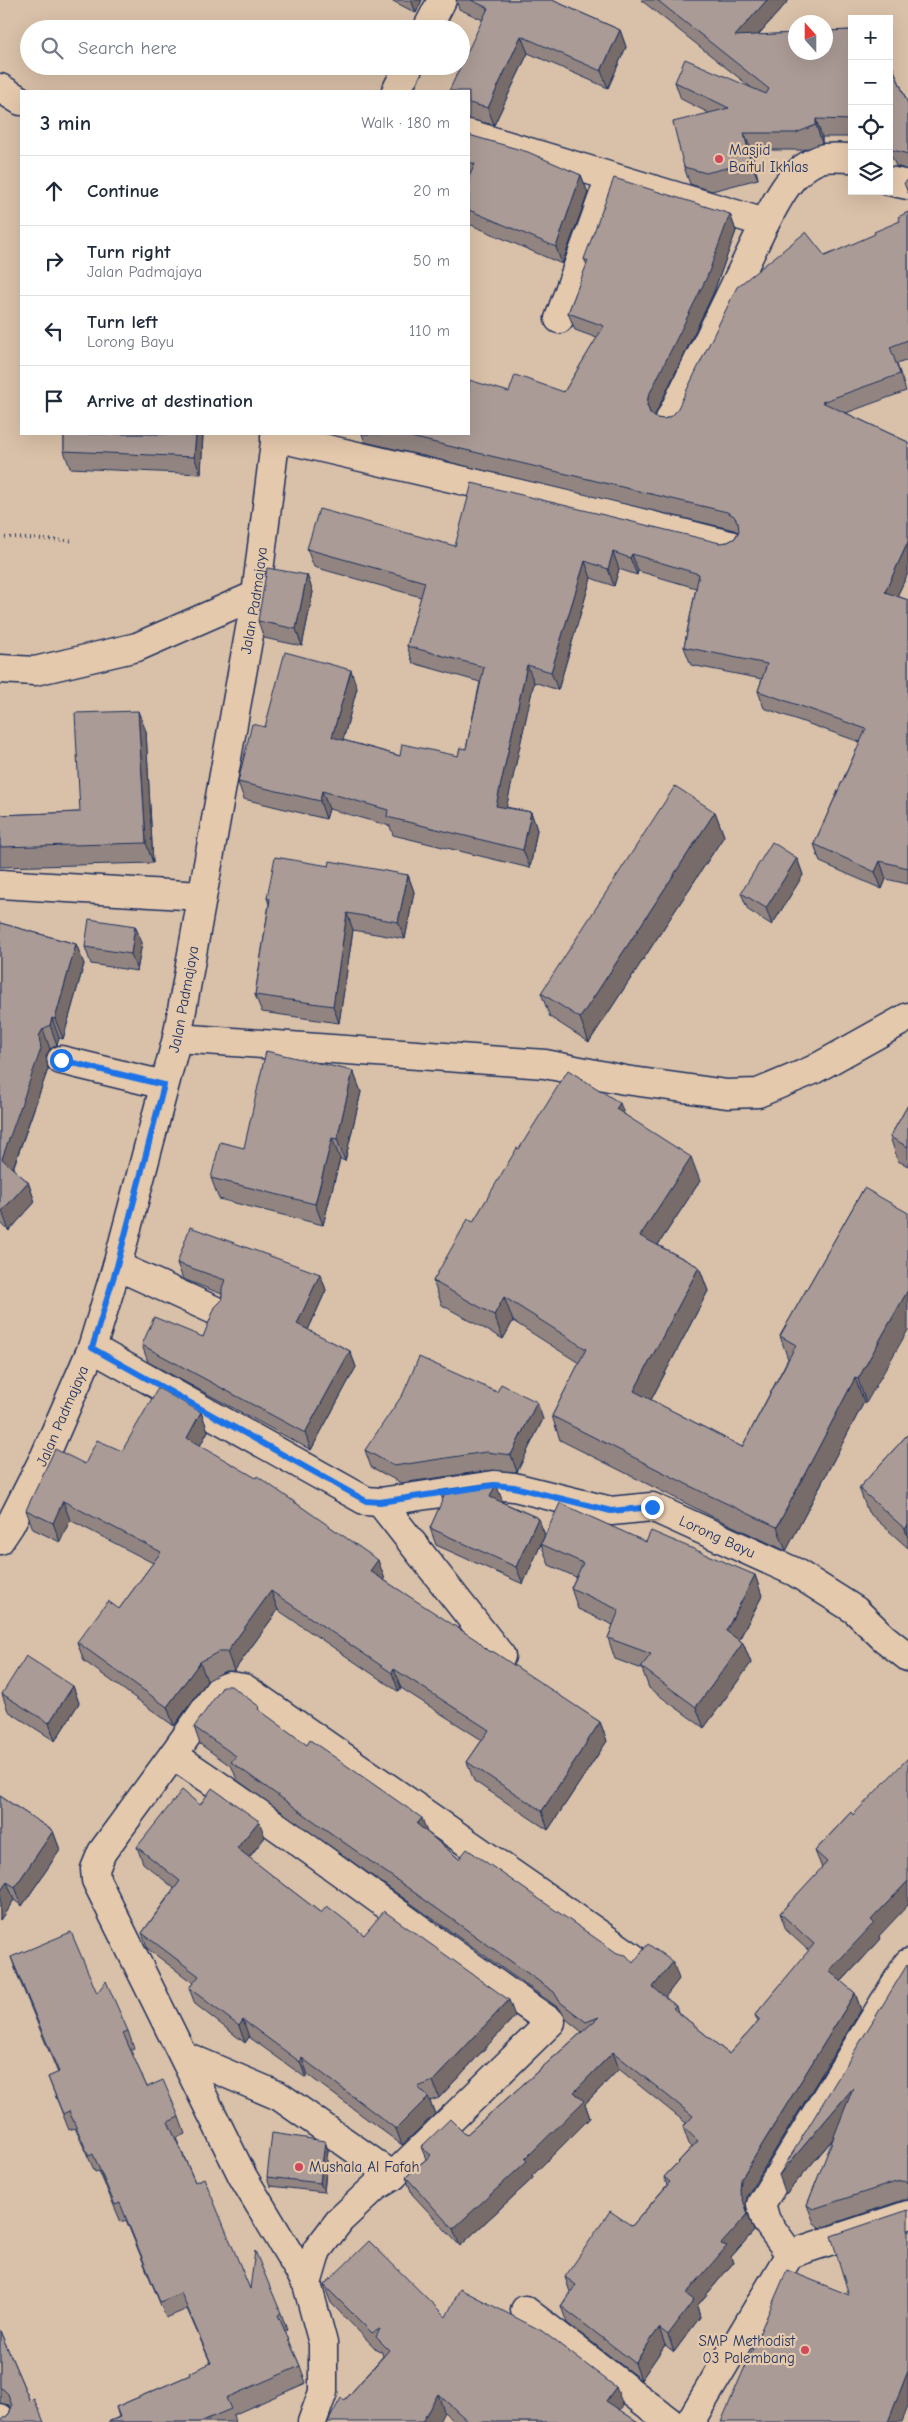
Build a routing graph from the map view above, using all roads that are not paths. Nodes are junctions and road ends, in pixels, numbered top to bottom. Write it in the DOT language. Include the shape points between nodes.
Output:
graph roads {
  1 [pos="442,0"];
  2 [pos="432,20"];
  3 [pos="404,75"];
  4 [pos="0,88"];
  5 [pos="396,90"];
  6 [pos="20,100"];
  7 [pos="470,134"];
  8 [pos="848,158"];
  9 [pos="610,177"];
  10 [pos="893,182"];
  11 [pos="908,185"];
  12 [pos="765,223"];
  13 [pos="559,319"];
  14 [pos="669,421"];
  15 [pos="275,435"];
  16 [pos="730,546"];
  17 [pos="256,595"];
  18 [pos="0,669"];
  19 [pos="0,884"];
  20 [pos="200,896"];
  21 [pos="908,1017"];
  22 [pos="177,1038"];
  23 [pos="61,1060"];
  24 [pos="164,1085"];
  25 [pos="117,1266"];
  26 [pos="214,1310"];
  27 [pos="92,1348"];
  28 [pos="380,1502"];
  29 [pos="0,1540"];
  30 [pos="501,1656"];
  31 [pos="908,1657"];
  32 [pos="173,1755"];
  33 [pos="632,1957"];
  34 [pos="908,1963"];
  35 [pos="184,2056"];
  36 [pos="393,2176"];
  37 [pos="908,2216"];
  38 [pos="790,2254"];
  39 [pos="308,2284"];
  40 [pos="525,2310"];
  41 [pos="0,2418"];
  42 [pos="2,2422"];
  43 [pos="312,2422"];
  44 [pos="670,2422"];
  45 [pos="690,2422"];
  1 -- 2 [label="street"];
  3 -- 5 [label="street"];
  4 -- 6 [label="street"];
  7 -- 9 [label="street"];
  8 -- 12 [label="street" via="821,159 798,172 785,186"];
  9 -- 12 [label="street"];
  9 -- 13 [label="street"];
  10 -- 11 [label="street"];
  12 -- 14 [label="street"];
  15 -- 16 [label="street"];
  15 -- 17 [label="street, Jalan Padmajaya"];
  17 -- 18 [label="street" via="137,647 35,671"];
  17 -- 20 [label="street, Jalan Padmajaya"];
  19 -- 20 [label="street"];
  20 -- 22 [label="street, Jalan Padmajaya"];
  21 -- 22 [label="street" via="813,1070 758,1093 727,1094 624,1080 544,1064"];
  22 -- 24 [label="street, Jalan Padmajaya"];
  23 -- 24 [label="street"];
  24 -- 25 [label="street, Jalan Padmajaya"];
  25 -- 26 [label="street"];
  25 -- 27 [label="street, Jalan Padmajaya"];
  27 -- 28 [label="street, Lorong Bayu" via="366,1501"];
  27 -- 29 [label="street, Jalan Padmajaya" via="45,1456"];
  28 -- 30 [label="street"];
  28 -- 31 [label="street, Lorong Bayu" via="494,1485 611,1511 652,1507 795,1572 855,1610"];
  32 -- 33 [label="street" via="219,1690 230,1686 244,1688"];
  32 -- 35 [label="street" via="102,1852 95,1868 96,1880"];
  32 -- 36 [label="street" via="230,1792 551,2022"];
  34 -- 38 [label="street" via="760,2204 766,2221"];
  35 -- 36 [label="street" via="279,2096"];
  35 -- 39 [label="street" via="243,2177"];
  36 -- 39 [label="street" via="375,2187 340,2220 318,2250"];
  37 -- 38 [label="street"];
  38 -- 45 [label="street"];
  39 -- 43 [label="street" via="323,2343 323,2392"];
  40 -- 44 [label="street"];
  41 -- 42 [label="street"];
}
